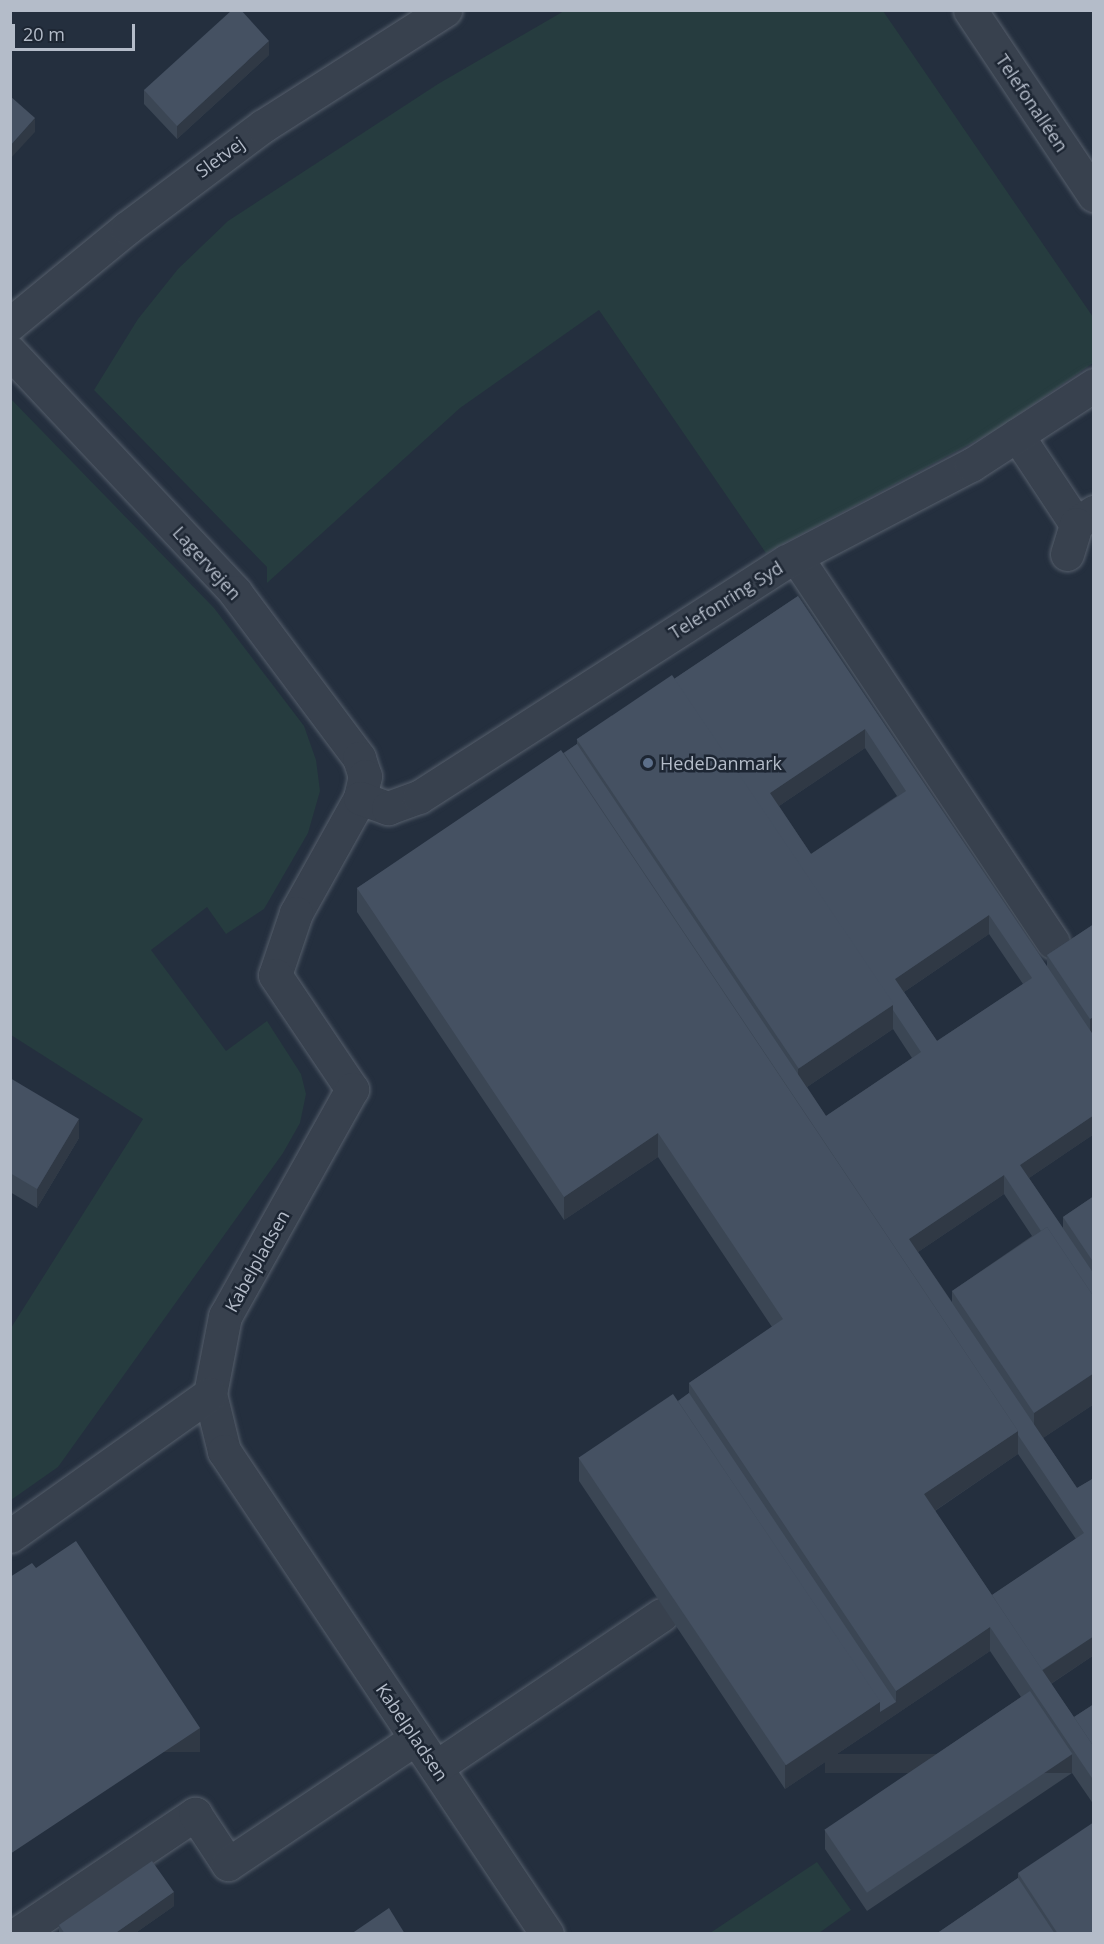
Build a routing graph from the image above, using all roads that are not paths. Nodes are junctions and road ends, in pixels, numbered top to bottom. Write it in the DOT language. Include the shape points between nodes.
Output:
graph roads {
  1 [pos="445,10"];
  2 [pos="970,10"];
  3 [pos="1094,195"];
  4 [pos="10,324"];
  5 [pos="10,352"];
  6 [pos="1094,385"];
  7 [pos="1017,435"];
  8 [pos="1079,530"];
  9 [pos="795,557"];
  10 [pos="360,798"];
  11 [pos="1053,942"];
  12 [pos="210,1394"];
  13 [pos="10,1536"];
  14 [pos="661,1615"];
  15 [pos="416,1738"];
  16 [pos="436,1767"];
  17 [pos="17,1934"];
  18 [pos="548,1934"];
  1 -- 4 [label="street, Sletvej" via="263,126 127,228"];
  2 -- 3 [label="street, Telefonalléen"];
  5 -- 10 [label="street, Lagervejen" via="235,592 359,758 365,776"];
  6 -- 7 [label="street, Telefonring Syd"];
  7 -- 8 [label="street"];
  7 -- 9 [label="street, Telefonring Syd" via="970,465"];
  9 -- 10 [label="street, Telefonring Syd" via="419,797 388,808"];
  9 -- 11 [label="street"];
  10 -- 12 [label="street, Kabelpladsen" via="296,913 275,975 352,1089 225,1316"];
  12 -- 13 [label="street"];
  12 -- 15 [label="street, Kabelpladsen" via="224,1451"];
  14 -- 16 [label="street"];
  15 -- 16 [label="street, Kabelpladsen"];
  15 -- 17 [label="street" via="228,1864 195,1814"];
  16 -- 18 [label="street, Kabelpladsen"];
}
